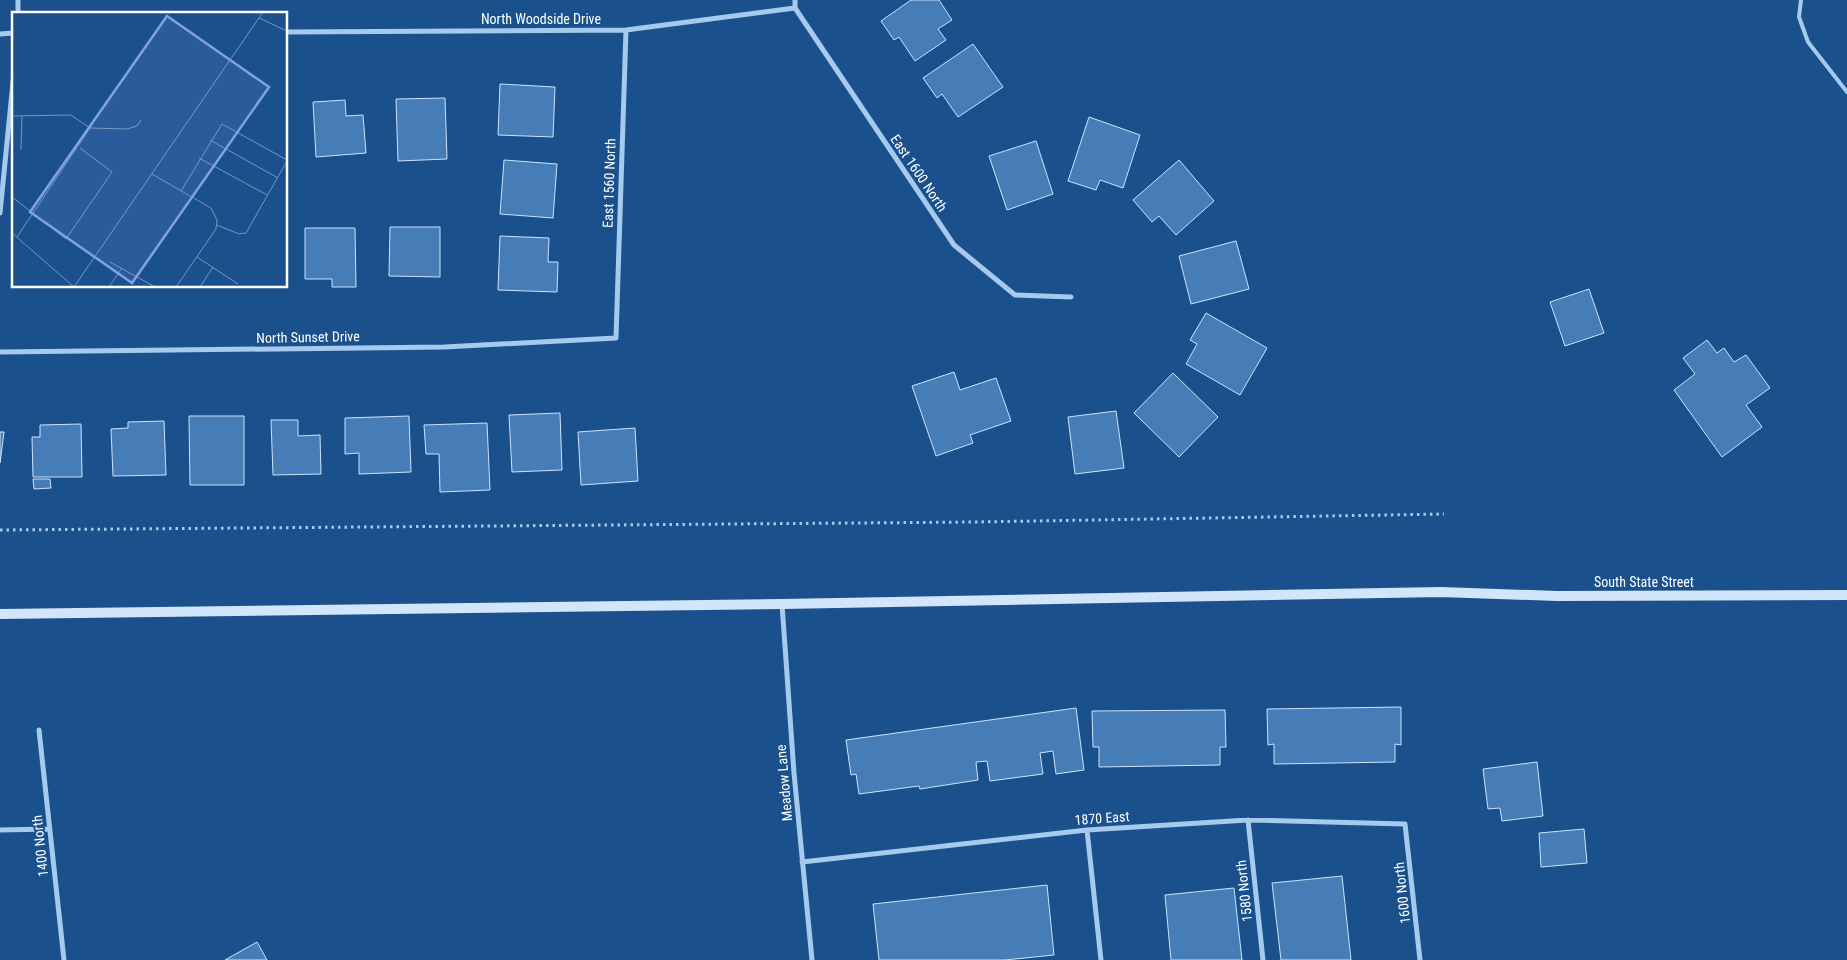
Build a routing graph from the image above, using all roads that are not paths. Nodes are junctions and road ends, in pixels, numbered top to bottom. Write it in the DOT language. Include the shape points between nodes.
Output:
graph roads {
  1 [pos="795,0"];
  2 [pos="1801,0"];
  3 [pos="795,8"];
  4 [pos="626,30"];
  5 [pos="288,32"];
  6 [pos="12,92"];
  7 [pos="1847,92"];
  8 [pos="0,214"];
  9 [pos="1071,298"];
  10 [pos="616,338"];
  11 [pos="0,352"];
  12 [pos="1847,595"];
  13 [pos="782,604"];
  14 [pos="0,614"];
  15 [pos="39,730"];
  16 [pos="1248,820"];
  17 [pos="1405,824"];
  18 [pos="50,829"];
  19 [pos="0,830"];
  20 [pos="1087,830"];
  21 [pos="802,862"];
  22 [pos="64,960"];
  23 [pos="812,960"];
  24 [pos="1102,960"];
  25 [pos="1263,960"];
  26 [pos="1420,960"];
  1 -- 3 [label="street"];
  2 -- 7 [label="lane" via="1800,17 1808,42"];
  3 -- 4 [label="street, North Woodside Drive"];
  3 -- 9 [label="street, East 1600 North" via="954,245 1014,295"];
  4 -- 5 [label="street, North Woodside Drive"];
  4 -- 10 [label="street, East 1560 North"];
  6 -- 8 [label="street"];
  10 -- 11 [label="street, North Sunset Drive" via="444,347"];
  12 -- 13 [label="main road, South State Street" via="1557,596 1441,592"];
  13 -- 14 [label="main road, South State Street"];
  13 -- 21 [label="street, Meadow Lane"];
  15 -- 18 [label="street, 1400 North"];
  16 -- 17 [label="street, 1870 East"];
  16 -- 20 [label="street, 1870 East"];
  16 -- 25 [label="street, 1580 North"];
  17 -- 26 [label="street, 1600 North"];
  18 -- 19 [label="street"];
  18 -- 22 [label="street, 1400 North"];
  20 -- 21 [label="street, 1870 East"];
  20 -- 24 [label="street"];
  21 -- 23 [label="street, Meadow Lane"];
}
